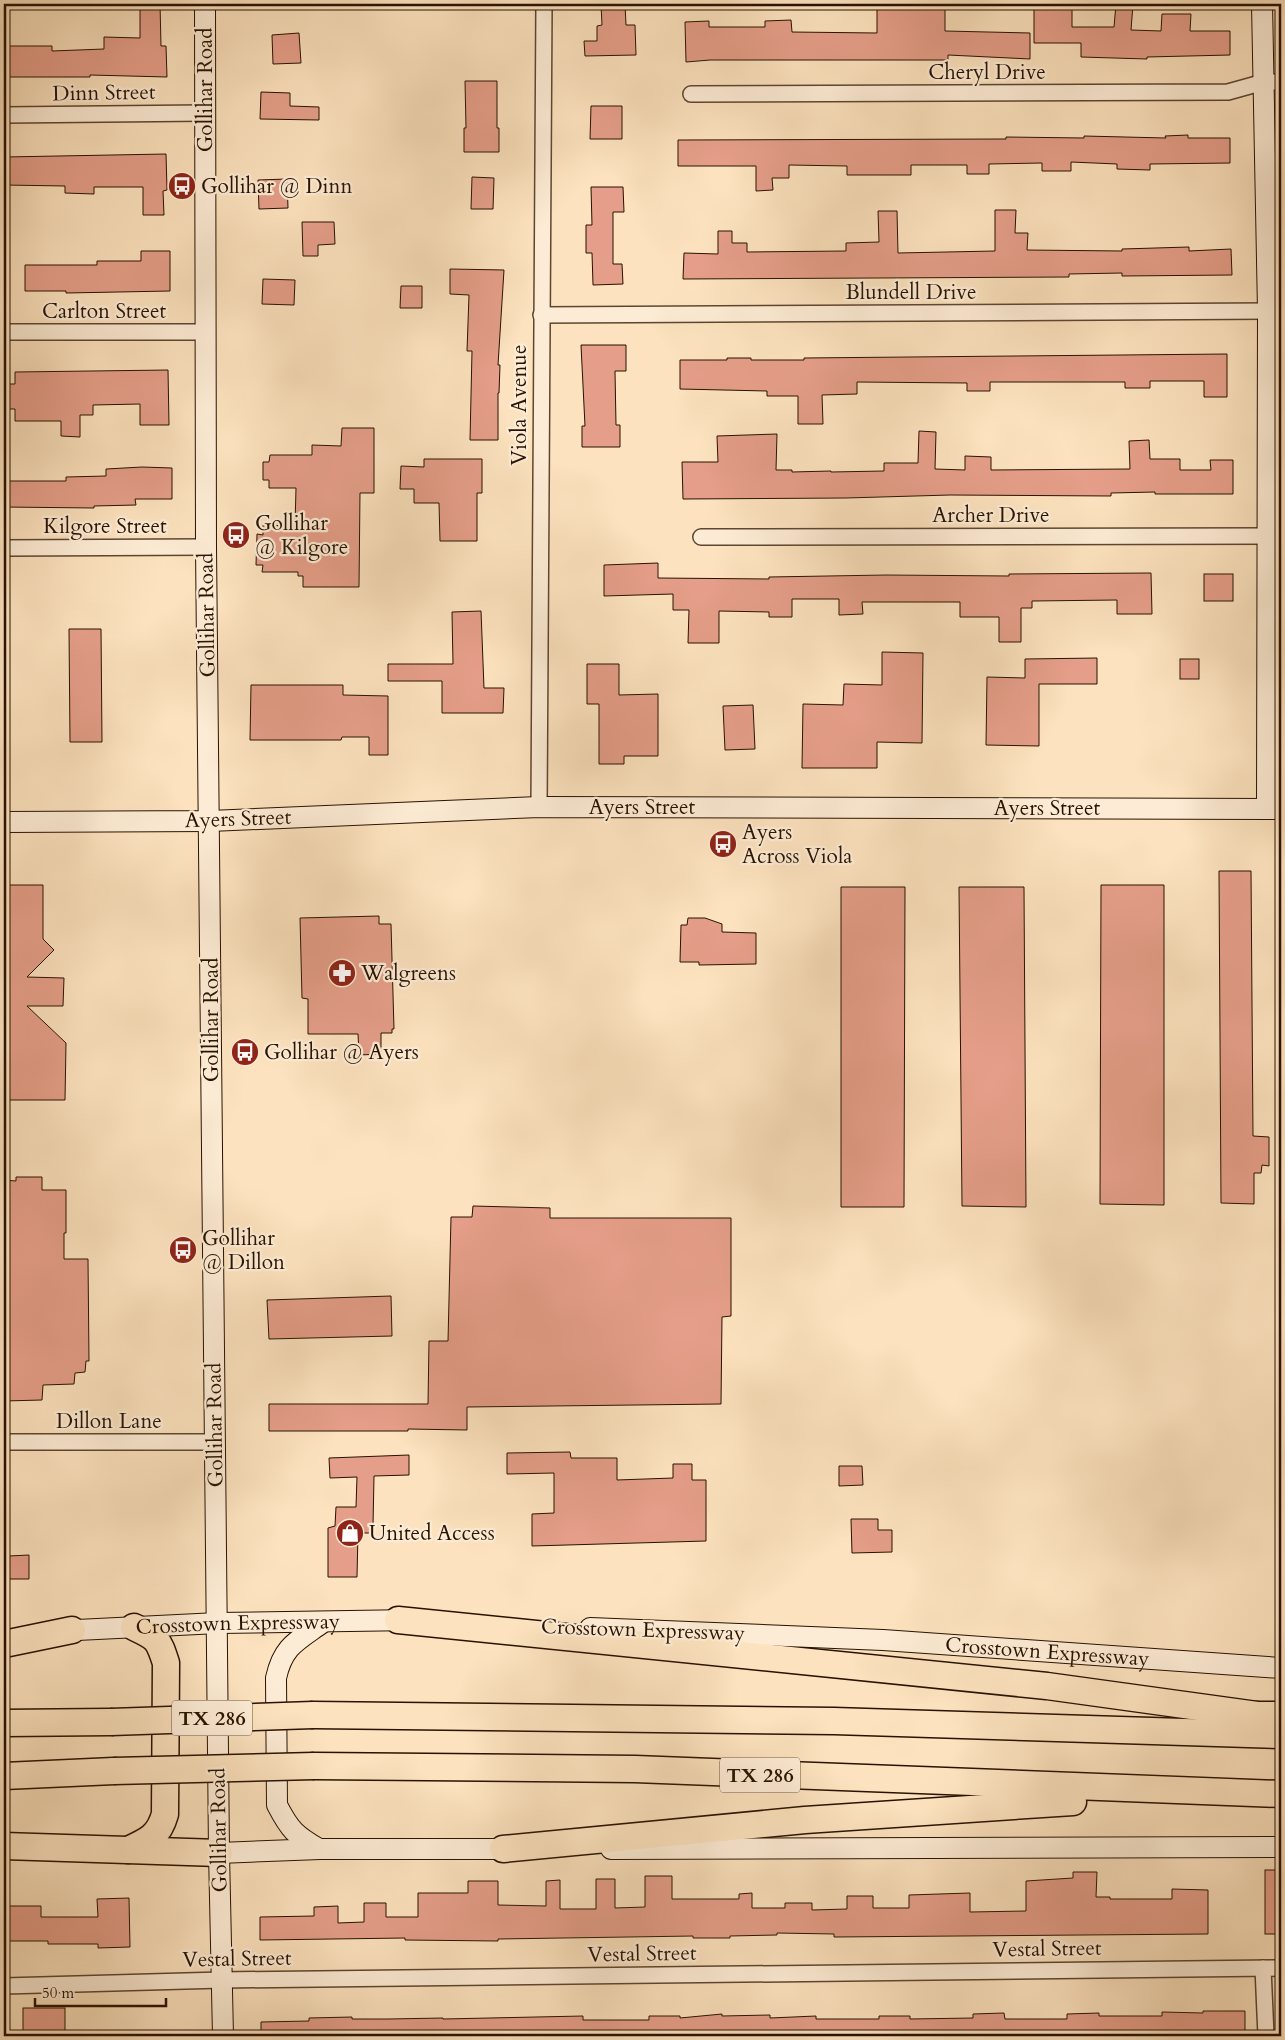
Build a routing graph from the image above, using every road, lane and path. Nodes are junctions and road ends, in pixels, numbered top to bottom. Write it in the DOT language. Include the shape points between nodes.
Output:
graph roads {
  1 [pos="204,4"];
  2 [pos="544,4"];
  3 [pos="1262,4"];
  4 [pos="1273,82"];
  5 [pos="691,94"];
  6 [pos="205,113"];
  7 [pos="4,115"];
  8 [pos="1275,311"];
  9 [pos="541,315"];
  10 [pos="4,332"];
  11 [pos="205,332"];
  12 [pos="701,536"];
  13 [pos="1274,536"];
  14 [pos="206,547"];
  15 [pos="4,548"];
  16 [pos="539,807"];
  17 [pos="1274,809"];
  18 [pos="210,821"];
  19 [pos="4,822"];
  20 [pos="4,1442"];
  21 [pos="215,1442"];
  22 [pos="398,1620"];
  23 [pos="218,1623"];
  24 [pos="322,1623"];
  25 [pos="134,1628"];
  26 [pos="72,1630"];
  27 [pos="4,1637"];
  28 [pos="4,1644"];
  29 [pos="1281,1668"];
  30 [pos="1269,1715"];
  31 [pos="834,1721"];
  32 [pos="4,1723"];
  33 [pos="1281,1735"];
  34 [pos="4,1776"];
  35 [pos="1206,1792"];
  36 [pos="1281,1794"];
  37 [pos="4,1846"];
  38 [pos="1281,1848"];
  39 [pos="320,1849"];
  40 [pos="128,1850"];
  41 [pos="503,1850"];
  42 [pos="219,1853"];
  43 [pos="1263,1968"];
  44 [pos="1281,1968"];
  45 [pos="222,1980"];
  46 [pos="4,1986"];
  47 [pos="223,2036"];
  48 [pos="1266,2036"];
  1 -- 6 [label="main road, Gollihar Road"];
  2 -- 9 [label="street, Viola Avenue"];
  3 -- 4 [label="main road"];
  4 -- 5 [label="street, Cheryl Drive" via="1228,92"];
  4 -- 8 [label="main road"];
  6 -- 7 [label="street, Dinn Street"];
  6 -- 11 [label="main road, Gollihar Road"];
  8 -- 9 [label="street, Blundell Drive"];
  8 -- 13 [label="main road"];
  9 -- 16 [label="street, Viola Avenue"];
  10 -- 11 [label="street, Carlton Street"];
  11 -- 14 [label="main road, Gollihar Road"];
  12 -- 13 [label="street, Archer Drive"];
  13 -- 17 [label="main road"];
  14 -- 15 [label="street, Kilgore Street"];
  14 -- 18 [label="main road, Gollihar Road"];
  16 -- 17 [label="main road, Ayers Street"];
  16 -- 18 [label="main road, Ayers Street"];
  18 -- 19 [label="main road, Ayers Street"];
  18 -- 21 [label="main road, Gollihar Road"];
  20 -- 21 [label="street, Dillon Lane"];
  21 -- 23 [label="main road, Gollihar Road"];
  22 -- 24 [label="main road, Crosstown Expressway"];
  22 -- 29 [label="main road, Crosstown Expressway" via="883,1640"];
  22 -- 30 [label="highway" via="1047,1686"];
  23 -- 24 [label="main road, Crosstown Expressway"];
  23 -- 25 [label="main road, Crosstown Expressway"];
  23 -- 42 [label="main road, Gollihar Road"];
  24 -- 39 [label="main road" via="287,1649 279,1662 276,1678 277,1805 296,1836"];
  25 -- 26 [label="main road, Crosstown Expressway"];
  25 -- 40 [label="highway" via="154,1637 166,1663 165,1814 161,1828 147,1841"];
  26 -- 27 [label="main road, Crosstown Expressway"];
  26 -- 28 [label="highway"];
  30 -- 31 [label="highway"];
  31 -- 32 [label="highway, TX 286, bridge" via="313,1715"];
  31 -- 33 [label="highway, TX 286"];
  34 -- 35 [label="highway, TX 286, bridge" via="314,1766 635,1770"];
  35 -- 36 [label="highway, TX 286"];
  35 -- 41 [label="highway" via="805,1820"];
  37 -- 40 [label="highway"];
  38 -- 41 [label="main road"];
  39 -- 41 [label="main road"];
  39 -- 42 [label="main road"];
  40 -- 42 [label="highway"];
  42 -- 45 [label="main road, Gollihar Road"];
  43 -- 44 [label="street, Vestal Street"];
  43 -- 45 [label="street, Vestal Street"];
  43 -- 48 [label="street"];
  45 -- 46 [label="street, Vestal Street"];
  45 -- 47 [label="main road, Gollihar Road"];
}
